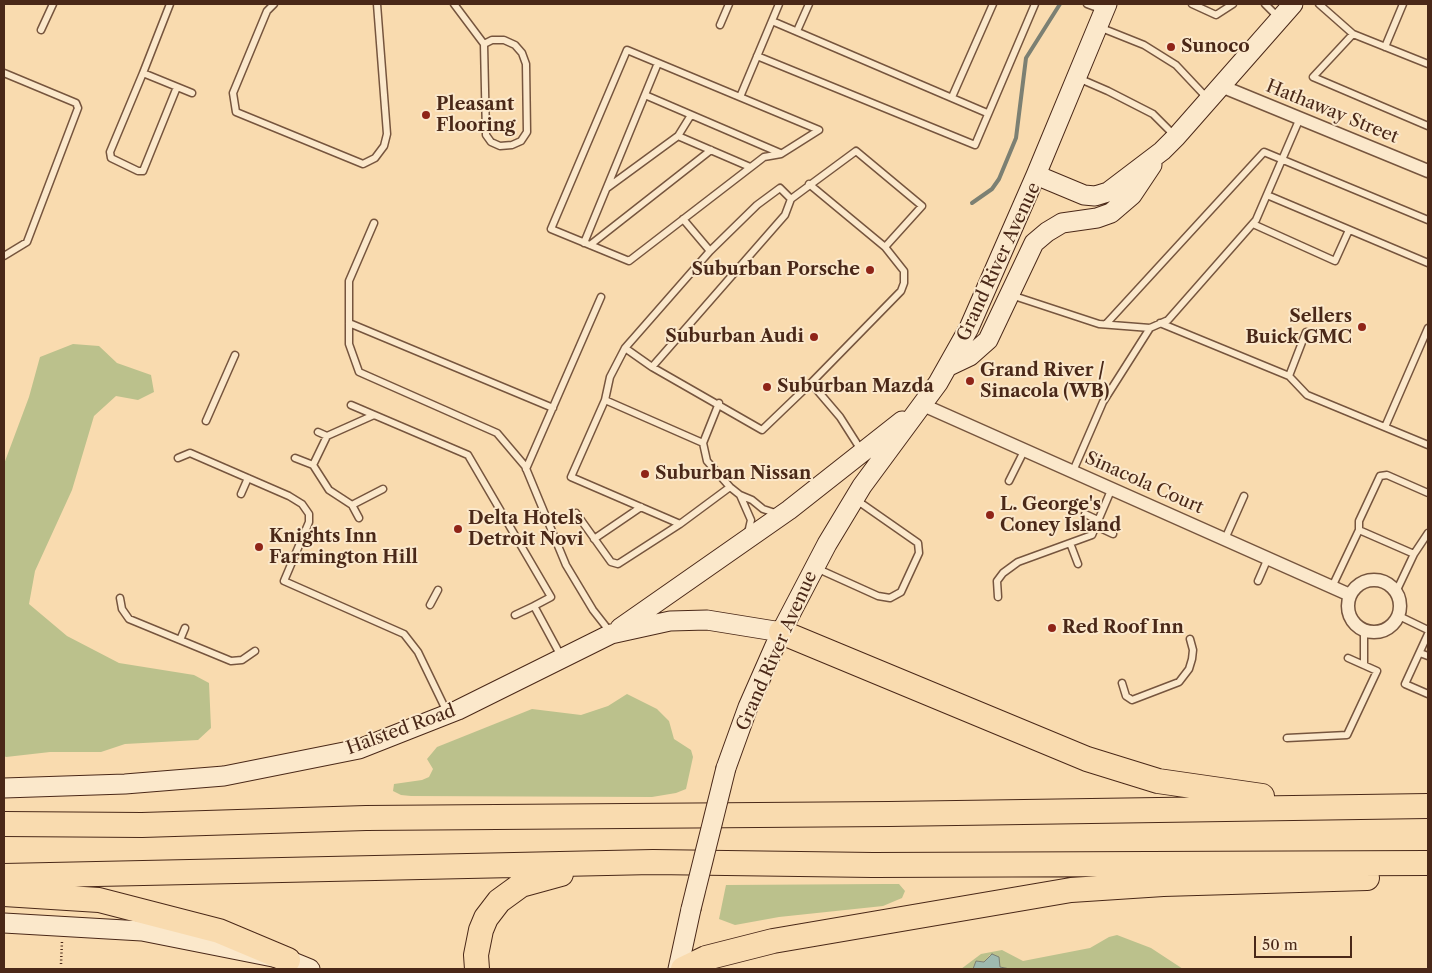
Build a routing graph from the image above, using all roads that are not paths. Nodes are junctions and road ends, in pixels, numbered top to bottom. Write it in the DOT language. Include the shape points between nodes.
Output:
graph roads {
  1 [pos="53,4"];
  2 [pos="170,4"];
  3 [pos="274,4"];
  4 [pos="377,4"];
  5 [pos="454,4"];
  6 [pos="729,4"];
  7 [pos="779,4"];
  8 [pos="809,4"];
  9 [pos="993,4"];
  10 [pos="1035,4"];
  11 [pos="1192,4"];
  12 [pos="1233,4"];
  13 [pos="1265,4"];
  14 [pos="1293,4"];
  15 [pos="1319,4"];
  16 [pos="1403,4"];
  17 [pos="1099,11"];
  18 [pos="1280,19"];
  19 [pos="772,21"];
  20 [pos="720,25"];
  21 [pos="41,30"];
  22 [pos="797,31"];
  23 [pos="1353,34"];
  24 [pos="484,44"];
  25 [pos="1385,47"];
  26 [pos="757,56"];
  27 [pos="658,63"];
  28 [pos="1428,64"];
  29 [pos="4,73"];
  30 [pos="142,73"];
  31 [pos="1076,78"];
  32 [pos="1221,86"];
  33 [pos="178,87"];
  34 [pos="192,93"];
  35 [pos="645,95"];
  36 [pos="740,97"];
  37 [pos="952,97"];
  38 [pos="1209,100"];
  39 [pos="988,113"];
  40 [pos="691,115"];
  41 [pos="1300,118"];
  42 [pos="1428,126"];
  43 [pos="678,136"];
  44 [pos="1176,137"];
  45 [pos="711,150"];
  46 [pos="1162,151"];
  47 [pos="781,154"];
  48 [pos="1282,160"];
  49 [pos="750,167"];
  50 [pos="1428,171"];
  51 [pos="1036,175"];
  52 [pos="809,184"];
  53 [pos="606,189"];
  54 [pos="1267,195"];
  55 [pos="791,199"];
  56 [pos="683,219"];
  57 [pos="1428,220"];
  58 [pos="374,223"];
  59 [pos="1253,224"];
  60 [pos="1349,230"];
  61 [pos="587,244"];
  62 [pos="885,247"];
  63 [pos="710,251"];
  64 [pos="4,256"];
  65 [pos="1428,263"];
  66 [pos="1010,294"];
  67 [pos="601,298"];
  68 [pos="349,322"];
  69 [pos="1160,323"];
  70 [pos="1106,324"];
  71 [pos="1150,328"];
  72 [pos="1428,328"];
  73 [pos="1306,332"];
  74 [pos="625,348"];
  75 [pos="234,355"];
  76 [pos="949,366"];
  77 [pos="652,367"];
  78 [pos="1289,376"];
  79 [pos="811,383"];
  80 [pos="605,400"];
  81 [pos="719,404"];
  82 [pos="351,405"];
  83 [pos="923,405"];
  84 [pos="553,408"];
  85 [pos="374,415"];
  86 [pos="206,421"];
  87 [pos="1385,426"];
  88 [pos="318,432"];
  89 [pos="326,436"];
  90 [pos="703,443"];
  91 [pos="1428,445"];
  92 [pos="1025,449"];
  93 [pos="178,458"];
  94 [pos="295,458"];
  95 [pos="869,461"];
  96 [pos="313,465"];
  97 [pos="526,468"];
  98 [pos="1073,471"];
  99 [pos="248,478"];
  100 [pos="1010,481"];
  101 [pos="730,487"];
  102 [pos="1112,488"];
  103 [pos="383,489"];
  104 [pos="1428,493"];
  105 [pos="241,494"];
  106 [pos="740,495"];
  107 [pos="1244,496"];
  108 [pos="854,499"];
  109 [pos="352,505"];
  110 [pos="641,508"];
  111 [pos="576,513"];
  112 [pos="1085,514"];
  113 [pos="782,515"];
  114 [pos="359,518"];
  115 [pos="1097,523"];
  116 [pos="680,524"];
  117 [pos="1359,530"];
  118 [pos="1428,533"];
  119 [pos="1113,534"];
  120 [pos="594,539"];
  121 [pos="1226,539"];
  122 [pos="747,540"];
  123 [pos="1070,543"];
  124 [pos="1414,554"];
  125 [pos="1268,558"];
  126 [pos="1078,564"];
  127 [pos="815,567"];
  128 [pos="1258,581"];
  129 [pos="1332,587"];
  130 [pos="438,590"];
  131 [pos="1396,592"];
  132 [pos="1350,595"];
  133 [pos="998,596"];
  134 [pos="120,598"];
  135 [pos="430,605"];
  136 [pos="534,606"];
  137 [pos="515,615"];
  138 [pos="1399,616"];
  139 [pos="185,628"];
  140 [pos="1364,630"];
  141 [pos="1428,630"];
  142 [pos="781,632"];
  143 [pos="612,634"];
  144 [pos="1428,634"];
  145 [pos="1190,638"];
  146 [pos="180,640"];
  147 [pos="255,651"];
  148 [pos="1420,653"];
  149 [pos="1428,656"];
  150 [pos="1348,658"];
  151 [pos="562,659"];
  152 [pos="1364,665"];
  153 [pos="1122,683"];
  154 [pos="1428,694"];
  155 [pos="448,714"];
  156 [pos="1287,738"];
  157 [pos="4,788"];
  158 [pos="1428,801"];
  159 [pos="1428,806"];
  160 [pos="4,824"];
  161 [pos="653,862"];
  162 [pos="1428,863"];
  163 [pos="4,876"];
  164 [pos="1428,876"];
  165 [pos="4,894"];
  166 [pos="4,924"];
  167 [pos="288,960"];
  168 [pos="310,969"];
  169 [pos="477,969"];
  170 [pos="678,969"];
  171 [pos="684,969"];
  1 -- 21 [label="lane"];
  2 -- 30 [label="lane"];
  3 -- 4 [label="lane" via="267,11 233,93 236,112 363,164 375,158 388,134"];
  5 -- 24 [label="lane"];
  6 -- 20 [label="lane"];
  7 -- 19 [label="lane"];
  8 -- 22 [label="lane"];
  9 -- 37 [label="lane"];
  10 -- 39 [label="lane"];
  11 -- 12 [label="lane" via="1216,15"];
  13 -- 18 [label="lane"];
  14 -- 18 [label="main road, Grand River Avenue"];
  15 -- 23 [label="lane"];
  16 -- 25 [label="lane"];
  17 -- 31 [label="main road"];
  17 -- 38 [label="lane" via="1176,65"];
  18 -- 32 [label="main road, Grand River Avenue"];
  19 -- 22 [label="lane"];
  19 -- 26 [label="lane"];
  22 -- 37 [label="lane"];
  23 -- 25 [label="lane"];
  23 -- 42 [label="lane" via="1313,77"];
  24 -- 24 [label="lane" via="486,135 500,146 512,145 521,141 527,132 526,64 515,45 504,40"];
  25 -- 28 [label="lane"];
  26 -- 36 [label="lane"];
  26 -- 39 [label="lane" via="975,145"];
  27 -- 35 [label="lane"];
  27 -- 36 [label="lane"];
  27 -- 61 [label="lane" via="627,50 551,229"];
  29 -- 64 [label="lane" via="76,103 78,108 27,242"];
  30 -- 33 [label="lane"];
  30 -- 33 [label="lane" via="110,152 111,158 138,171 143,171"];
  31 -- 44 [label="lane" via="1108,90 1153,114"];
  31 -- 51 [label="main road"];
  32 -- 38 [label="main road, Grand River Avenue"];
  32 -- 41 [label="street, Hathaway Street"];
  33 -- 34 [label="lane"];
  35 -- 40 [label="lane"];
  35 -- 53 [label="lane"];
  36 -- 47 [label="lane" via="819,130"];
  37 -- 39 [label="lane"];
  38 -- 44 [label="main road, Grand River Avenue"];
  40 -- 43 [label="lane"];
  40 -- 47 [label="lane"];
  41 -- 48 [label="lane"];
  41 -- 50 [label="street, Hathaway Street"];
  43 -- 45 [label="lane"];
  43 -- 53 [label="lane"];
  44 -- 46 [label="main road, Grand River Avenue"];
  45 -- 49 [label="lane"];
  45 -- 61 [label="lane"];
  46 -- 51 [label="main road, Grand River Avenue" via="1108,192 1095,196 1076,193"];
  46 -- 66 [label="main road, Grand River Avenue" via="1132,195 1111,213 1062,223 1034,243"];
  47 -- 49 [label="lane" via="764,156"];
  48 -- 54 [label="lane"];
  48 -- 57 [label="lane"];
  48 -- 70 [label="lane" via="1264,152"];
  49 -- 56 [label="lane"];
  51 -- 76 [label="main road, Grand River Avenue" via="987,289"];
  52 -- 55 [label="lane"];
  52 -- 62 [label="lane"];
  52 -- 62 [label="lane" via="856,151 922,206"];
  53 -- 61 [label="lane"];
  54 -- 59 [label="lane"];
  54 -- 60 [label="lane"];
  55 -- 63 [label="lane" via="780,188 757,205"];
  55 -- 77 [label="lane" via="785,215"];
  56 -- 61 [label="lane" via="629,261"];
  56 -- 63 [label="lane"];
  58 -- 68 [label="lane" via="349,281"];
  59 -- 60 [label="lane" via="1335,261"];
  59 -- 69 [label="lane" via="1168,320"];
  60 -- 65 [label="lane"];
  62 -- 79 [label="lane" via="904,271 901,291"];
  63 -- 74 [label="lane"];
  66 -- 70 [label="lane"];
  66 -- 76 [label="main road, Grand River Avenue" via="988,340 979,350"];
  67 -- 84 [label="lane"];
  68 -- 84 [label="lane"];
  68 -- 97 [label="lane" via="349,344 359,372 497,433"];
  69 -- 71 [label="lane"];
  69 -- 78 [label="lane"];
  70 -- 71 [label="lane"];
  71 -- 98 [label="lane" via="1103,402"];
  72 -- 87 [label="lane"];
  73 -- 78 [label="lane"];
  74 -- 77 [label="lane"];
  74 -- 80 [label="lane" via="610,377"];
  75 -- 86 [label="lane"];
  76 -- 83 [label="main road, Grand River Avenue"];
  77 -- 81 [label="lane"];
  78 -- 87 [label="lane" via="1308,395"];
  79 -- 81 [label="lane" via="762,430"];
  79 -- 95 [label="lane" via="840,417"];
  80 -- 90 [label="lane"];
  80 -- 110 [label="lane" via="571,477"];
  81 -- 90 [label="lane"];
  82 -- 85 [label="lane"];
  83 -- 92 [label="street, Sinacola Court"];
  83 -- 95 [label="main road, Grand River Avenue"];
  84 -- 97 [label="lane"];
  85 -- 89 [label="lane"];
  85 -- 136 [label="lane" via="468,455 550,597"];
  87 -- 91 [label="lane"];
  88 -- 89 [label="lane"];
  89 -- 96 [label="lane"];
  90 -- 101 [label="lane" via="707,461"];
  92 -- 98 [label="street, Sinacola Court"];
  92 -- 100 [label="lane"];
  93 -- 99 [label="lane" via="190,453"];
  94 -- 96 [label="lane"];
  95 -- 108 [label="main road, Grand River Avenue"];
  95 -- 113 [label="main road, Grand River Avenue"];
  96 -- 109 [label="lane" via="329,490"];
  97 -- 143 [label="lane" via="566,565"];
  98 -- 102 [label="street, Sinacola Court"];
  99 -- 105 [label="lane"];
  99 -- 155 [label="lane" via="289,496 302,504 309,514 309,522 284,581 404,634 418,652"];
  101 -- 106 [label="lane"];
  101 -- 116 [label="lane"];
  102 -- 115 [label="lane"];
  102 -- 121 [label="street, Sinacola Court"];
  103 -- 109 [label="lane"];
  104 -- 117 [label="lane" via="1387,475 1380,476 1358,521"];
  106 -- 113 [label="lane" via="763,509"];
  106 -- 122 [label="lane" via="750,520"];
  107 -- 121 [label="lane"];
  108 -- 127 [label="main road, Grand River Avenue"];
  108 -- 127 [label="lane" via="918,544 919,553 901,592 890,598 878,596"];
  109 -- 114 [label="lane"];
  110 -- 116 [label="lane"];
  110 -- 120 [label="lane"];
  111 -- 120 [label="lane"];
  112 -- 115 [label="lane"];
  113 -- 122 [label="main road, Grand River Avenue"];
  115 -- 119 [label="lane"];
  115 -- 123 [label="lane" via="1092,534"];
  116 -- 120 [label="lane" via="618,564 611,562"];
  117 -- 124 [label="lane"];
  117 -- 129 [label="lane"];
  118 -- 124 [label="lane"];
  121 -- 125 [label="street, Sinacola Court"];
  122 -- 143 [label="main road, Grand River Avenue"];
  123 -- 126 [label="lane"];
  123 -- 133 [label="lane" via="1018,562 1003,573 997,581"];
  124 -- 131 [label="lane"];
  125 -- 128 [label="lane"];
  125 -- 129 [label="street, Sinacola Court"];
  127 -- 142 [label="main road, Grand River Avenue"];
  129 -- 132 [label="street, Sinacola Court"];
  130 -- 135 [label="lane"];
  131 -- 132 [label="street" via="1385,581 1375,579 1364,581"];
  131 -- 138 [label="street" via="1401,606"];
  132 -- 140 [label="street" via="1350,616"];
  134 -- 146 [label="lane" via="122,609 129,618"];
  136 -- 137 [label="lane"];
  136 -- 151 [label="lane"];
  138 -- 140 [label="street" via="1384,630"];
  138 -- 141 [label="lane"];
  139 -- 146 [label="lane"];
  140 -- 152 [label="lane"];
  142 -- 143 [label="main road, Halsted Road" via="707,620 670,621"];
  142 -- 158 [label="highway" via="1087,759 1158,781 1277,798"];
  142 -- 170 [label="main road, Grand River Avenue, bridge" via="726,768"];
  143 -- 151 [label="main road, Halsted Road"];
  144 -- 148 [label="lane"];
  145 -- 153 [label="lane" via="1192,659 1179,682 1132,700 1126,696"];
  146 -- 147 [label="lane" via="231,661 242,660"];
  148 -- 149 [label="lane"];
  148 -- 154 [label="lane" via="1405,684"];
  150 -- 152 [label="lane"];
  151 -- 155 [label="main road, Halsted Road"];
  152 -- 156 [label="lane" via="1376,671 1347,735"];
  155 -- 157 [label="main road, Halsted Road" via="359,748 224,776 125,784"];
  159 -- 160 [label="highway" via="366,818 142,826"];
  161 -- 162 [label="highway" via="873,866"];
  161 -- 163 [label="highway"];
  161 -- 169 [label="highway" via="561,874 521,885 500,901 486,918 478,941"];
  164 -- 171 [label="highway" via="1071,890 773,941 706,958"];
  165 -- 167 [label="highway" via="99,900 219,931"];
  166 -- 167 [label="main road" via="142,931"];
  167 -- 168 [label="main road"];
}
